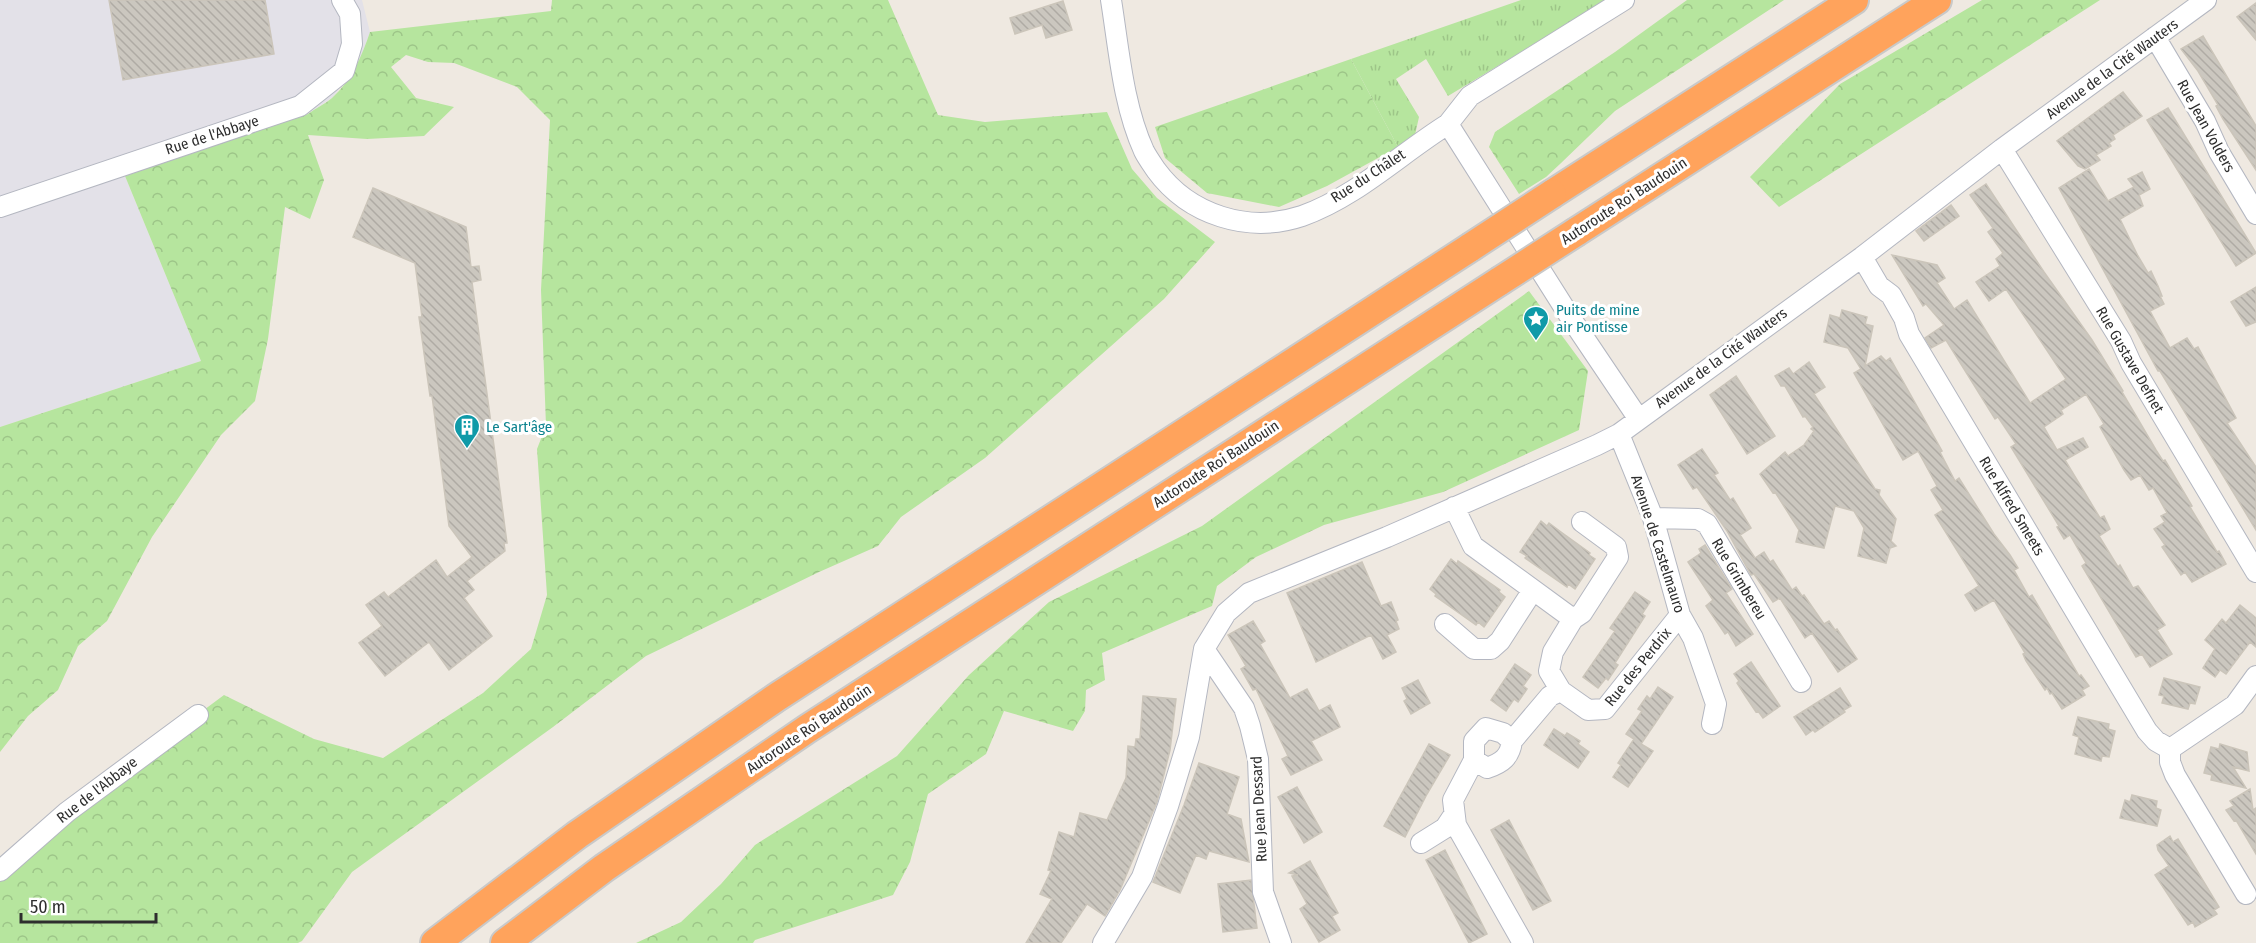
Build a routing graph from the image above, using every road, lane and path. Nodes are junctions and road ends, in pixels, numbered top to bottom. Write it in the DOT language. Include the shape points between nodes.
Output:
graph roads {
  1 [pos="342,0"];
  2 [pos="1111,0"];
  3 [pos="1624,0"];
  4 [pos="1854,0"];
  5 [pos="1936,0"];
  6 [pos="2206,0"];
  7 [pos="2156,38"];
  8 [pos="1448,124"];
  9 [pos="2002,149"];
  10 [pos="0,207"];
  11 [pos="2256,214"];
  12 [pos="1862,257"];
  13 [pos="1638,418"];
  14 [pos="1618,434"];
  15 [pos="1454,507"];
  16 [pos="1653,518"];
  17 [pos="1582,522"];
  18 [pos="2256,572"];
  19 [pos="1533,590"];
  20 [pos="1680,615"];
  21 [pos="1573,619"];
  22 [pos="1445,624"];
  23 [pos="1204,649"];
  24 [pos="2256,676"];
  25 [pos="1801,682"];
  26 [pos="1561,691"];
  27 [pos="2256,701"];
  28 [pos="2235,705"];
  29 [pos="198,714"];
  30 [pos="1712,724"];
  31 [pos="1512,741"];
  32 [pos="2170,749"];
  33 [pos="1474,760"];
  34 [pos="1454,816"];
  35 [pos="1420,843"];
  36 [pos="0,871"];
  37 [pos="2246,894"];
  38 [pos="435,943"];
  39 [pos="505,943"];
  40 [pos="1103,943"];
  41 [pos="1281,943"];
  42 [pos="1522,943"];
  1 -- 10 [label="street, Rue de l'Abbaye" via="350,14 352,44 344,72 300,106"];
  2 -- 8 [label="street, Rue du Châlet" via="1129,108 1144,152 1166,183 1216,216 1249,223 1303,215 1345,195"];
  3 -- 8 [label="street, Rue du Châlet" via="1470,96"];
  4 -- 38 [label="highway, bridge" via="777,697 577,835"];
  5 -- 39 [label="highway, Autoroute Roi Baudouin, bridge" via="807,729 604,868"];
  6 -- 7 [label="street, Avenue de la Cité Wauters"];
  7 -- 9 [label="street, Avenue de la Cité Wauters"];
  7 -- 11 [label="street, Rue Jean Volders"];
  8 -- 13 [label="street"];
  9 -- 12 [label="street, Avenue de la Cité Wauters"];
  9 -- 18 [label="street, Rue Gustave Defnet" via="2121,341"];
  12 -- 13 [label="street, Avenue de la Cité Wauters"];
  12 -- 32 [label="street, Rue Alfred Smeets" via="1879,286 1891,296 1909,334 2147,731"];
  13 -- 14 [label="street, Avenue de la Cité Wauters"];
  14 -- 15 [label="street, Avenue de la Cité Wauters"];
  14 -- 16 [label="street, Avenue de Castelmauro"];
  15 -- 19 [label="street" via="1473,546"];
  15 -- 23 [label="street, Avenue de la Cité Wauters" via="1249,593 1226,613"];
  16 -- 20 [label="street, Avenue de Castelmauro"];
  16 -- 25 [label="street, Rue Grimbereu" via="1698,519 1707,524"];
  17 -- 21 [label="street" via="1616,547 1618,557 1582,613"];
  19 -- 21 [label="street"];
  19 -- 22 [label="street" via="1491,650 1474,649"];
  20 -- 26 [label="street, Rue des Perdrix" via="1605,709 1588,710"];
  20 -- 30 [label="street, Avenue de Castelmauro" via="1693,638 1716,704"];
  21 -- 26 [label="street" via="1554,652 1549,671"];
  23 -- 40 [label="street" via="1188,737 1168,806 1142,877"];
  23 -- 41 [label="street, Rue Jean Dessard" via="1244,708 1250,726 1258,759 1263,892"];
  24 -- 28 [label="street"];
  26 -- 31 [label="street" via="1550,696"];
  27 -- 28 [label="street"];
  28 -- 32 [label="street"];
  29 -- 36 [label="street, Rue de l'Abbaye" via="67,812"];
  31 -- 33 [label="street" via="1507,757 1498,764 1487,768"];
  31 -- 33 [label="street" via="1503,733 1486,728 1474,741"];
  32 -- 37 [label="street" via="2175,775"];
  33 -- 34 [label="street" via="1453,800"];
  34 -- 35 [label="street" via="1445,828"];
  34 -- 42 [label="street"];
}
